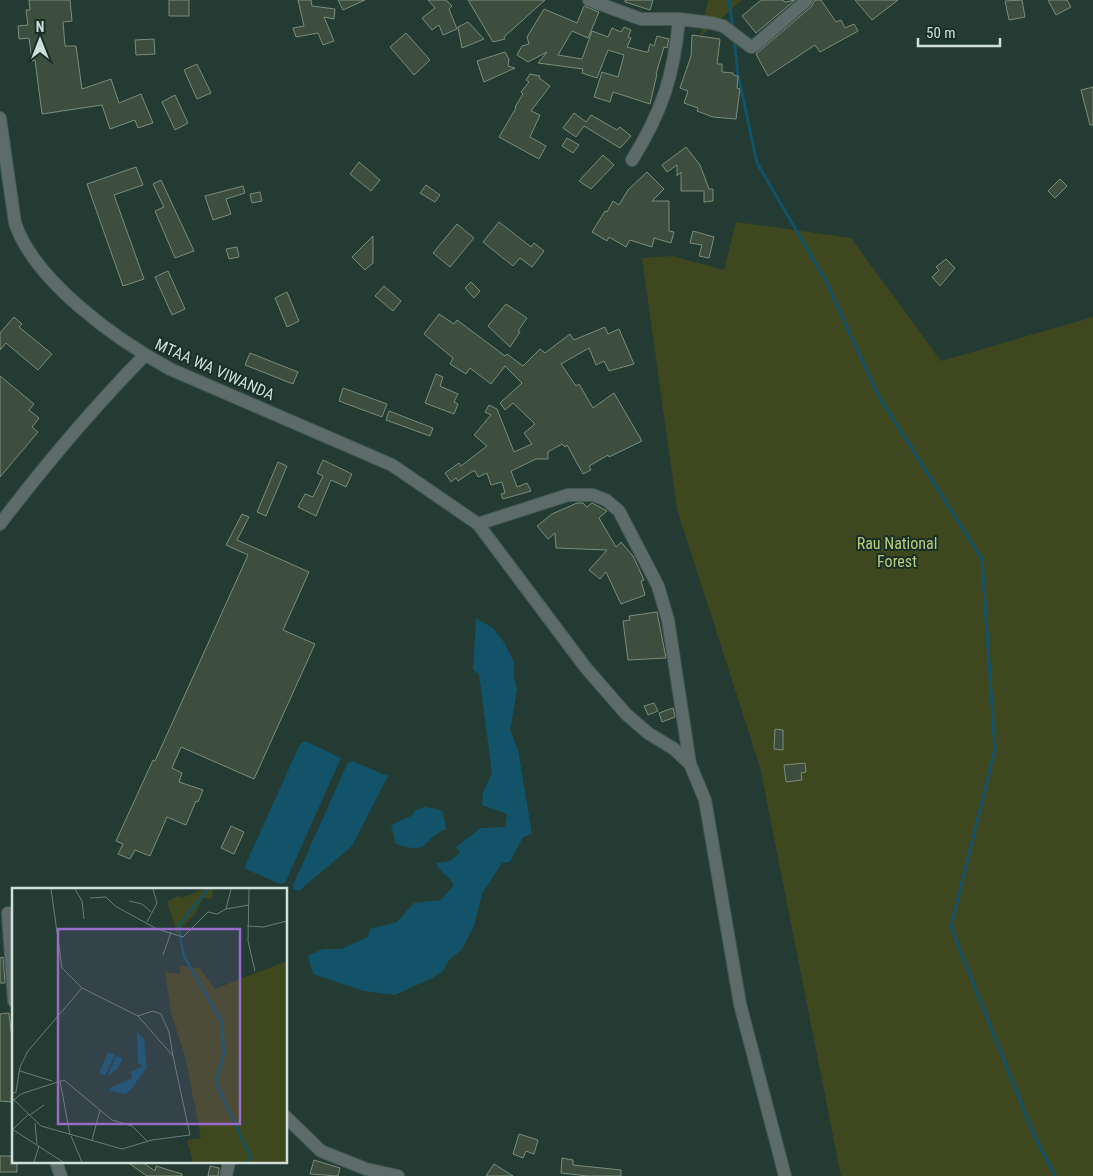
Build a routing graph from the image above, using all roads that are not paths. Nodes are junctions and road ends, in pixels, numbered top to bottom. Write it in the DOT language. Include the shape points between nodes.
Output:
graph roads {
  1 [pos="589,0"];
  2 [pos="807,0"];
  3 [pos="679,19"];
  4 [pos="0,118"];
  5 [pos="632,160"];
  6 [pos="145,355"];
  7 [pos="0,524"];
  8 [pos="478,524"];
  9 [pos="690,764"];
  10 [pos="7,914"];
  11 [pos="12,976"];
  12 [pos="288,1119"];
  13 [pos="57,1164"];
  14 [pos="61,1176"];
  15 [pos="398,1176"];
  16 [pos="785,1176"];
  1 -- 3 [label="street" via="641,19"];
  2 -- 3 [label="street" via="754,46 748,47 726,28 712,22"];
  3 -- 5 [label="street" via="675,57 663,99 652,128"];
  4 -- 6 [label="street, MTAA WA VIWANDA" via="15,223 29,254 40,269 96,320"];
  6 -- 7 [label="street" via="106,394"];
  6 -- 8 [label="street, MTAA WA VIWANDA" via="170,369 403,471"];
  8 -- 9 [label="street, MTAA WA VIWANDA" via="586,668 626,714 648,733 674,748"];
  8 -- 9 [label="street" via="568,495 593,495 606,500 619,511 658,586 668,620"];
  9 -- 16 [label="street" via="705,800 740,1004"];
  10 -- 11 [label="street"];
  12 -- 15 [label="street" via="320,1151 366,1169"];
  13 -- 14 [label="street"];
}
